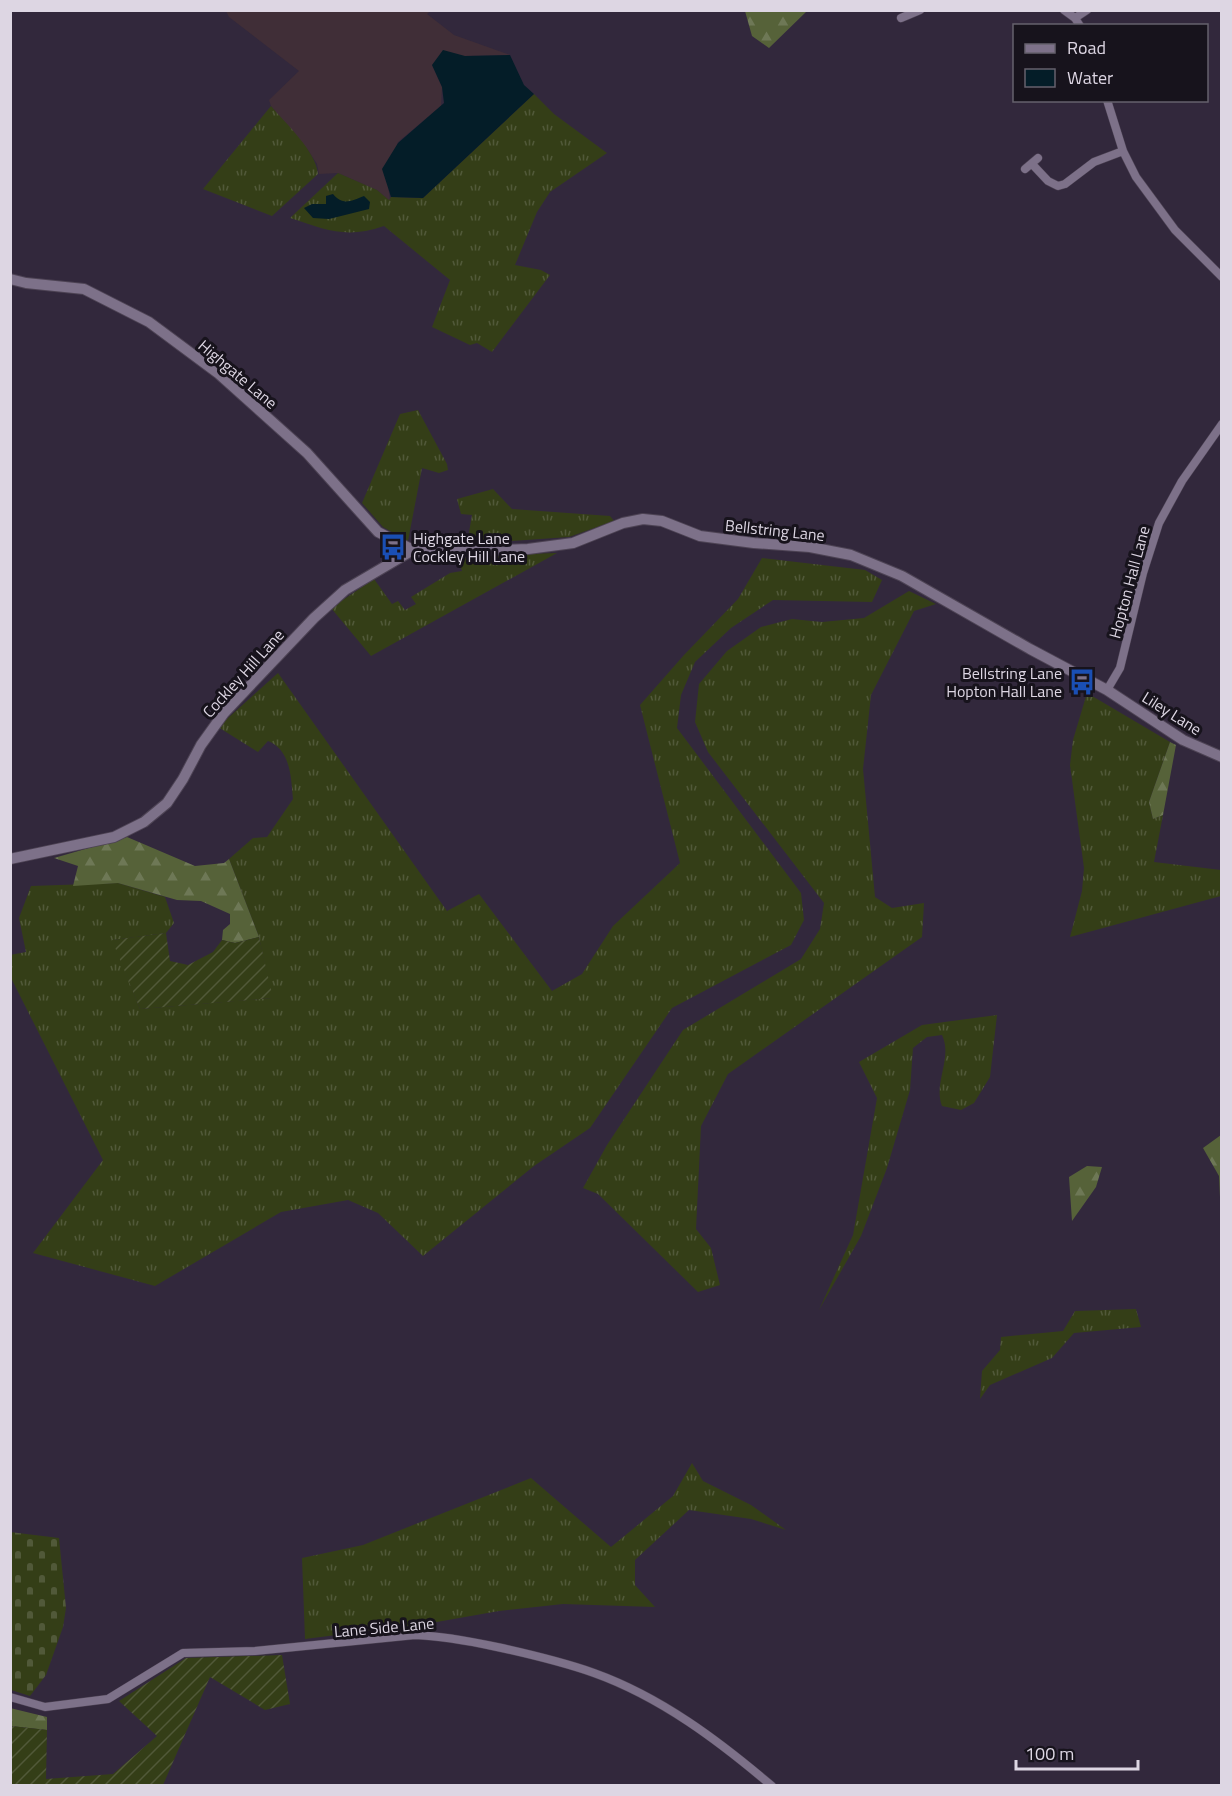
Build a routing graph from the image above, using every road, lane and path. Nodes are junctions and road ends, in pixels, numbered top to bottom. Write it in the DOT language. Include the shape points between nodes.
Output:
graph roads {
  1 [pos="920,10"];
  2 [pos="1064,10"];
  3 [pos="1087,10"];
  4 [pos="901,18"];
  5 [pos="1077,22"];
  6 [pos="1108,102"];
  7 [pos="1123,151"];
  8 [pos="1038,158"];
  9 [pos="1221,277"];
  10 [pos="10,279"];
  11 [pos="1221,424"];
  12 [pos="413,550"];
  13 [pos="1107,690"];
  14 [pos="1221,757"];
  15 [pos="10,859"];
  16 [pos="10,1697"];
  17 [pos="772,1785"];
  1 -- 4 [label="street"];
  2 -- 5 [label="street"];
  3 -- 5 [label="street"];
  6 -- 7 [label="street"];
  7 -- 8 [label="street" via="1094,162 1058,186 1028,166"];
  7 -- 9 [label="street" via="1136,177 1175,230"];
  10 -- 12 [label="main road, Highgate Lane" via="84,289 149,322 219,374 308,453 378,532"];
  11 -- 13 [label="street, Hopton Hall Lane" via="1159,523 1120,668"];
  12 -- 13 [label="main road, Bellstring Lane" via="431,553 528,549 573,543 643,519 662,521 700,536 851,555 902,576"];
  12 -- 15 [label="main road, Cockley Hill Lane" via="345,590 314,618 224,713 167,803 144,822 114,837"];
  13 -- 14 [label="main road, Liley Lane" via="1183,740"];
  16 -- 17 [label="street, Lane Side Lane" via="45,1707 108,1700 183,1653 442,1636 516,1651 594,1673 627,1687 706,1732"];
}
